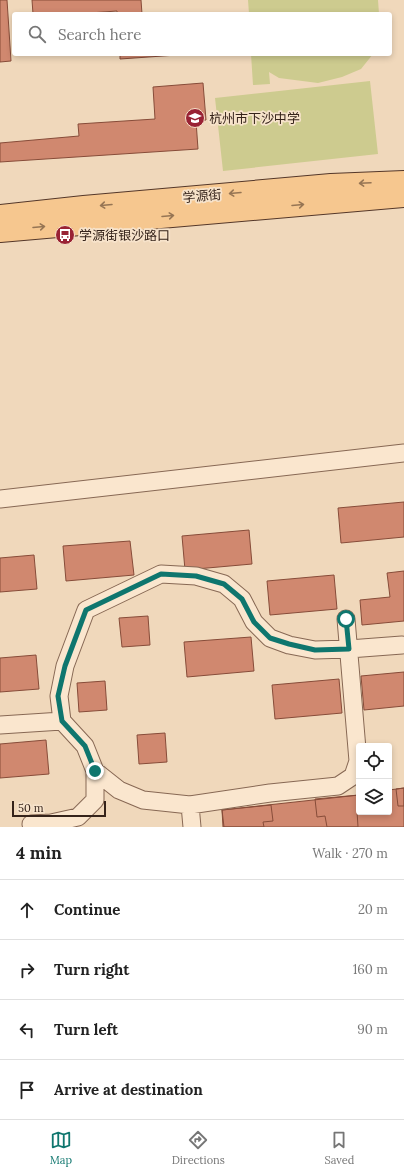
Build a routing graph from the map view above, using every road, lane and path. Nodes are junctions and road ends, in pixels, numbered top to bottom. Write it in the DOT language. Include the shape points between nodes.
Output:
graph roads {
  1 [pos="404,182"];
  2 [pos="404,196"];
  3 [pos="0,216"];
  4 [pos="0,231"];
  5 [pos="404,453"];
  6 [pos="0,499"];
  7 [pos="346,619"];
  8 [pos="402,645"];
  9 [pos="349,649"];
  10 [pos="62,721"];
  11 [pos="0,725"];
  12 [pos="95,771"];
  13 [pos="190,805"];
  14 [pos="31,824"];
  15 [pos="192,827"];
  1 -- 3 [label="main road, 学源街, one-way" via="315,186"];
  4 -- 2 [label="main road, 学源街, one-way"];
  5 -- 6 [label="street"];
  7 -- 9 [label="street"];
  8 -- 9 [label="street"];
  9 -- 10 [label="street" via="315,650 270,638 254,622 242,599 224,584 196,576 161,574 86,610 65,666 58,696"];
  9 -- 13 [label="street" via="358,761 353,776 338,786"];
  10 -- 11 [label="street"];
  10 -- 12 [label="street" via="85,746"];
  12 -- 13 [label="street" via="119,790 143,800"];
  12 -- 14 [label="street" via="95,800 78,817"];
  13 -- 15 [label="street"];
}
